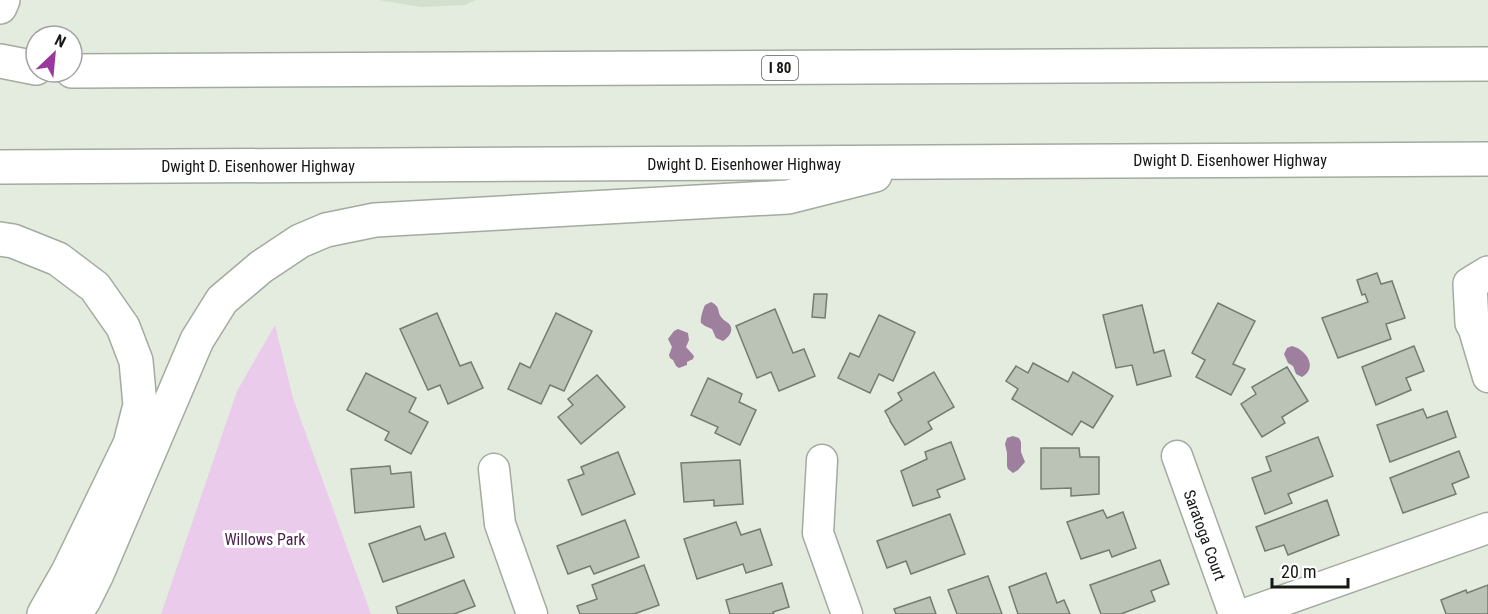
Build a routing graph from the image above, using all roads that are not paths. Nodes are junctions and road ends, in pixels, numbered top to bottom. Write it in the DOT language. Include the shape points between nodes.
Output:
graph roads {
  1 [pos="3,0"];
  2 [pos="0,7"];
  3 [pos="0,61"];
  4 [pos="1488,63"];
  5 [pos="24,67"];
  6 [pos="24,71"];
  7 [pos="84,71"];
  8 [pos="0,72"];
  9 [pos="1488,159"];
  10 [pos="923,163"];
  11 [pos="0,168"];
  12 [pos="0,239"];
  13 [pos="1488,273"];
  14 [pos="1472,323"];
  15 [pos="1488,377"];
  16 [pos="1177,456"];
  17 [pos="822,460"];
  18 [pos="494,469"];
  19 [pos="1488,528"];
  20 [pos="44,614"];
  21 [pos="75,614"];
  22 [pos="532,614"];
  23 [pos="847,614"];
  24 [pos="1234,614"];
  25 [pos="1245,614"];
  1 -- 2 [label="main road"];
  3 -- 5 [label="main road"];
  4 -- 7 [label="main road, I 80"];
  6 -- 8 [label="main road"];
  9 -- 10 [label="main road, Dwight D. Eisenhower Highway"];
  10 -- 11 [label="main road, Dwight D. Eisenhower Highway"];
  10 -- 21 [label="main road" via="788,197 375,220 326,230 300,241 222,300 197,340 97,574"];
  12 -- 20 [label="main road" via="58,259 95,287 123,327 136,361 140,405 130,444"];
  13 -- 14 [label="main road" via="1470,284"];
  14 -- 15 [label="street"];
  16 -- 24 [label="street, Saratoga Court"];
  17 -- 23 [label="street" via="818,533"];
  18 -- 22 [label="street" via="500,524"];
  19 -- 25 [label="street"];
}
